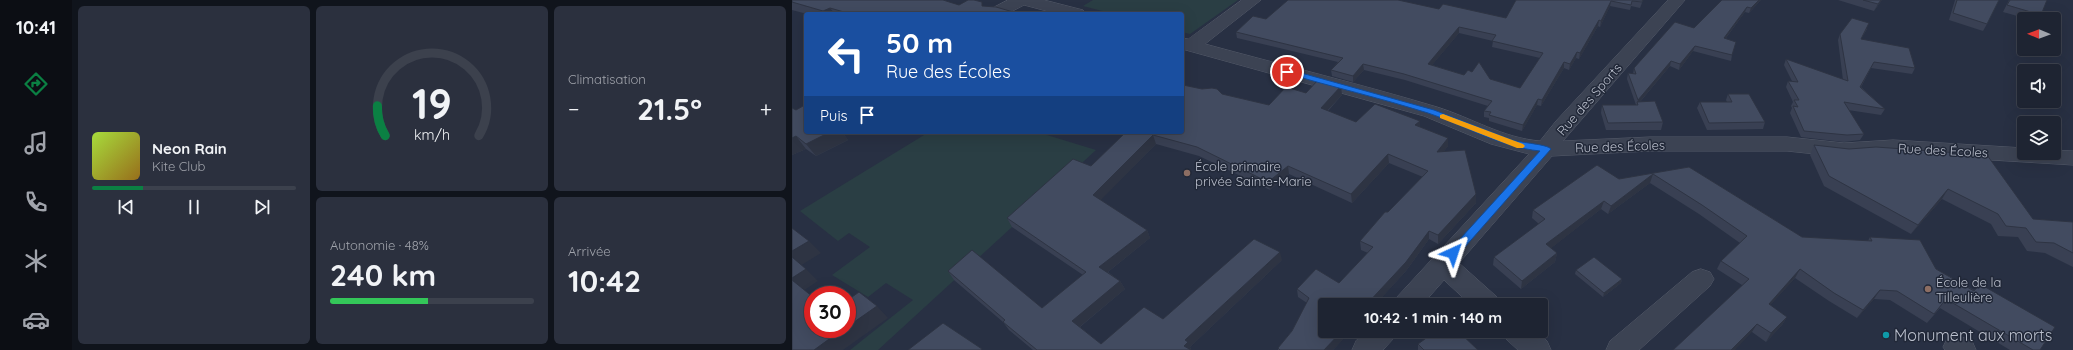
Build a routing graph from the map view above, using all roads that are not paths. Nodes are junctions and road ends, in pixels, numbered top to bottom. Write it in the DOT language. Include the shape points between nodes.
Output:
graph roads {
  1 [pos="1020,0"];
  2 [pos="1025,0"];
  3 [pos="1253,0"];
  4 [pos="1677,0"];
  5 [pos="999,12"];
  6 [pos="1070,12"];
  7 [pos="1186,45"];
  8 [pos="1547,149"];
  9 [pos="2073,158"];
  10 [pos="1444,264"];
  11 [pos="1701,279"];
  12 [pos="1412,298"];
  13 [pos="1480,298"];
  14 [pos="1377,338"];
  15 [pos="1524,338"];
  16 [pos="1366,350"];
  17 [pos="1537,350"];
  18 [pos="1620,350"];
  1 -- 5 [label="street"];
  2 -- 6 [label="street"];
  3 -- 7 [label="street"];
  4 -- 8 [label="street, Rue des Sports" via="1563,126"];
  7 -- 8 [label="street, Rue des Écoles" via="1418,108 1525,147"];
  8 -- 9 [label="street, Rue des Écoles" via="1650,144 1805,144 1828,150 1868,150 1893,146"];
  8 -- 10 [label="street, Rue des Sports"];
  10 -- 12 [label="street, Rue des Sports"];
  10 -- 13 [label="street"];
  11 -- 18 [label="street"];
  14 -- 16 [label="street"];
  15 -- 17 [label="street"];
}
